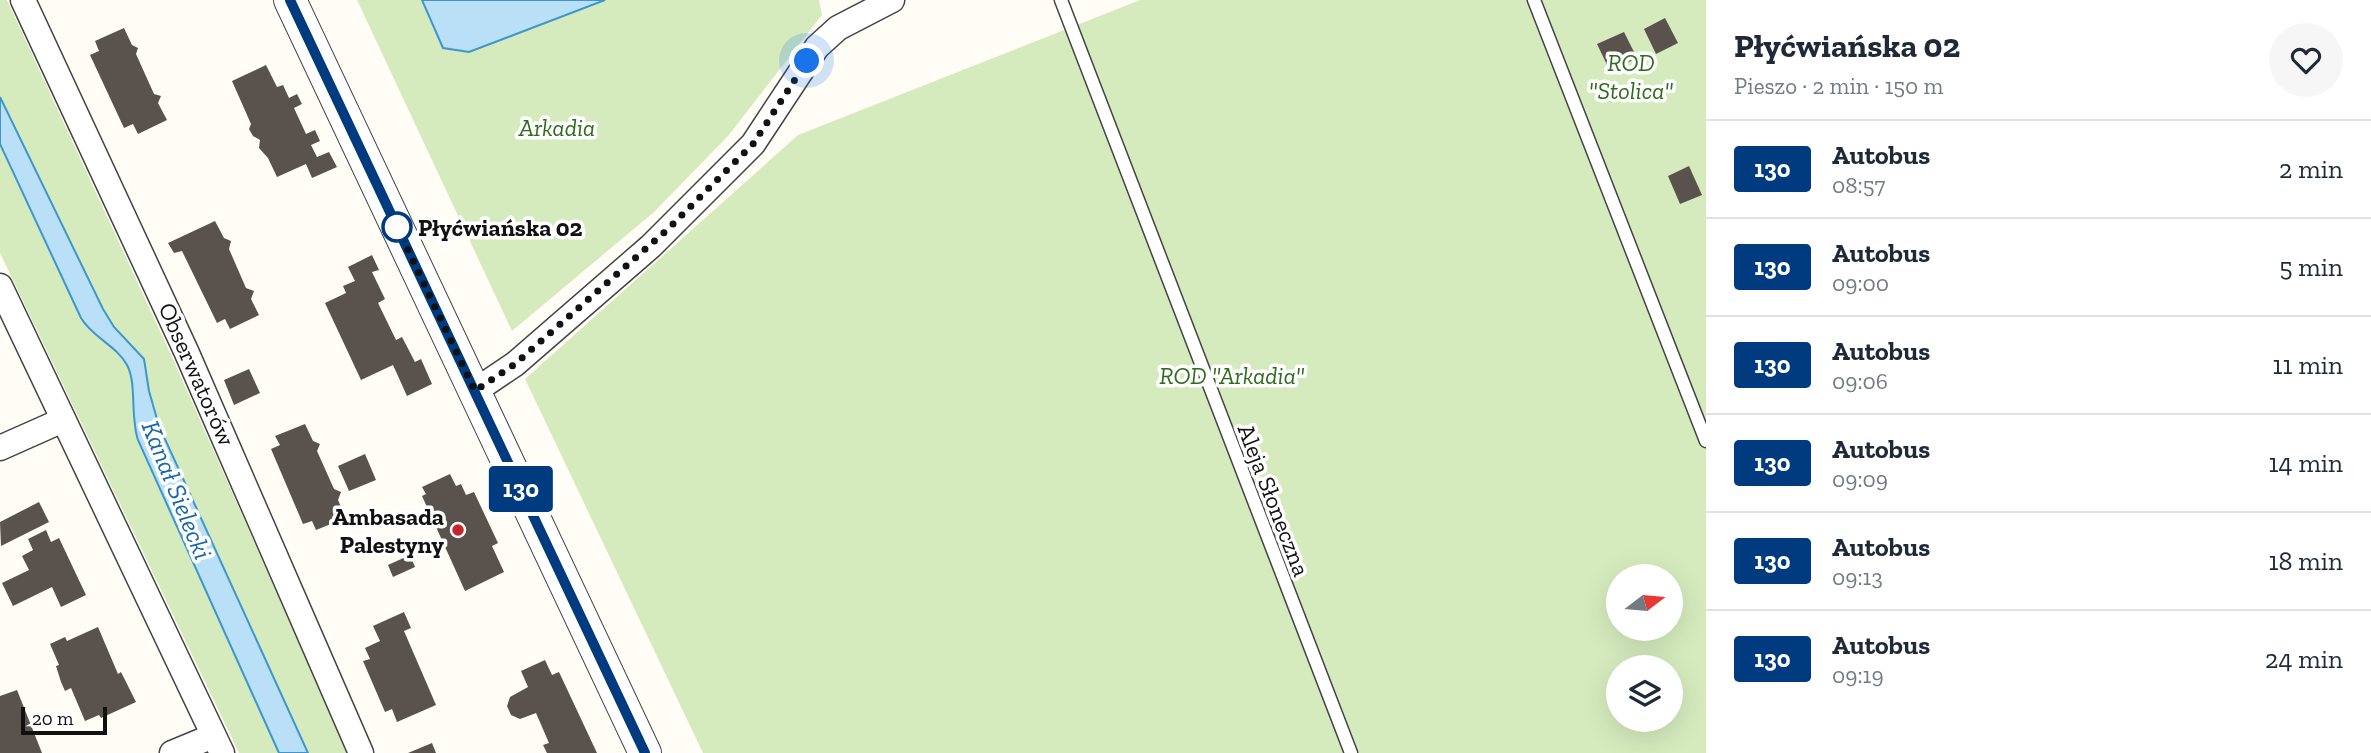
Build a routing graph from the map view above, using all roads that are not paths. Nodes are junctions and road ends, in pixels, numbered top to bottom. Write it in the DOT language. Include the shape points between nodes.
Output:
graph roads {
  1 [pos="23,0"];
  2 [pos="290,0"];
  3 [pos="892,0"];
  4 [pos="1060,0"];
  5 [pos="1534,0"];
  6 [pos="0,286"];
  7 [pos="475,391"];
  8 [pos="62,421"];
  9 [pos="1706,441"];
  10 [pos="0,448"];
  11 [pos="217,744"];
  12 [pos="172,753"];
  13 [pos="361,753"];
  14 [pos="645,753"];
  15 [pos="1351,753"];
  1 -- 13 [label="street, Obserwatorów" via="186,351"];
  2 -- 7 [label="street"];
  3 -- 7 [label="street" via="838,28 817,47 753,144 651,246 515,364"];
  4 -- 15 [label="lane, Aleja Słoneczna"];
  5 -- 9 [label="lane"];
  6 -- 8 [label="street"];
  7 -- 14 [label="street"];
  8 -- 10 [label="street"];
  8 -- 11 [label="street"];
  11 -- 12 [label="street"];
}
